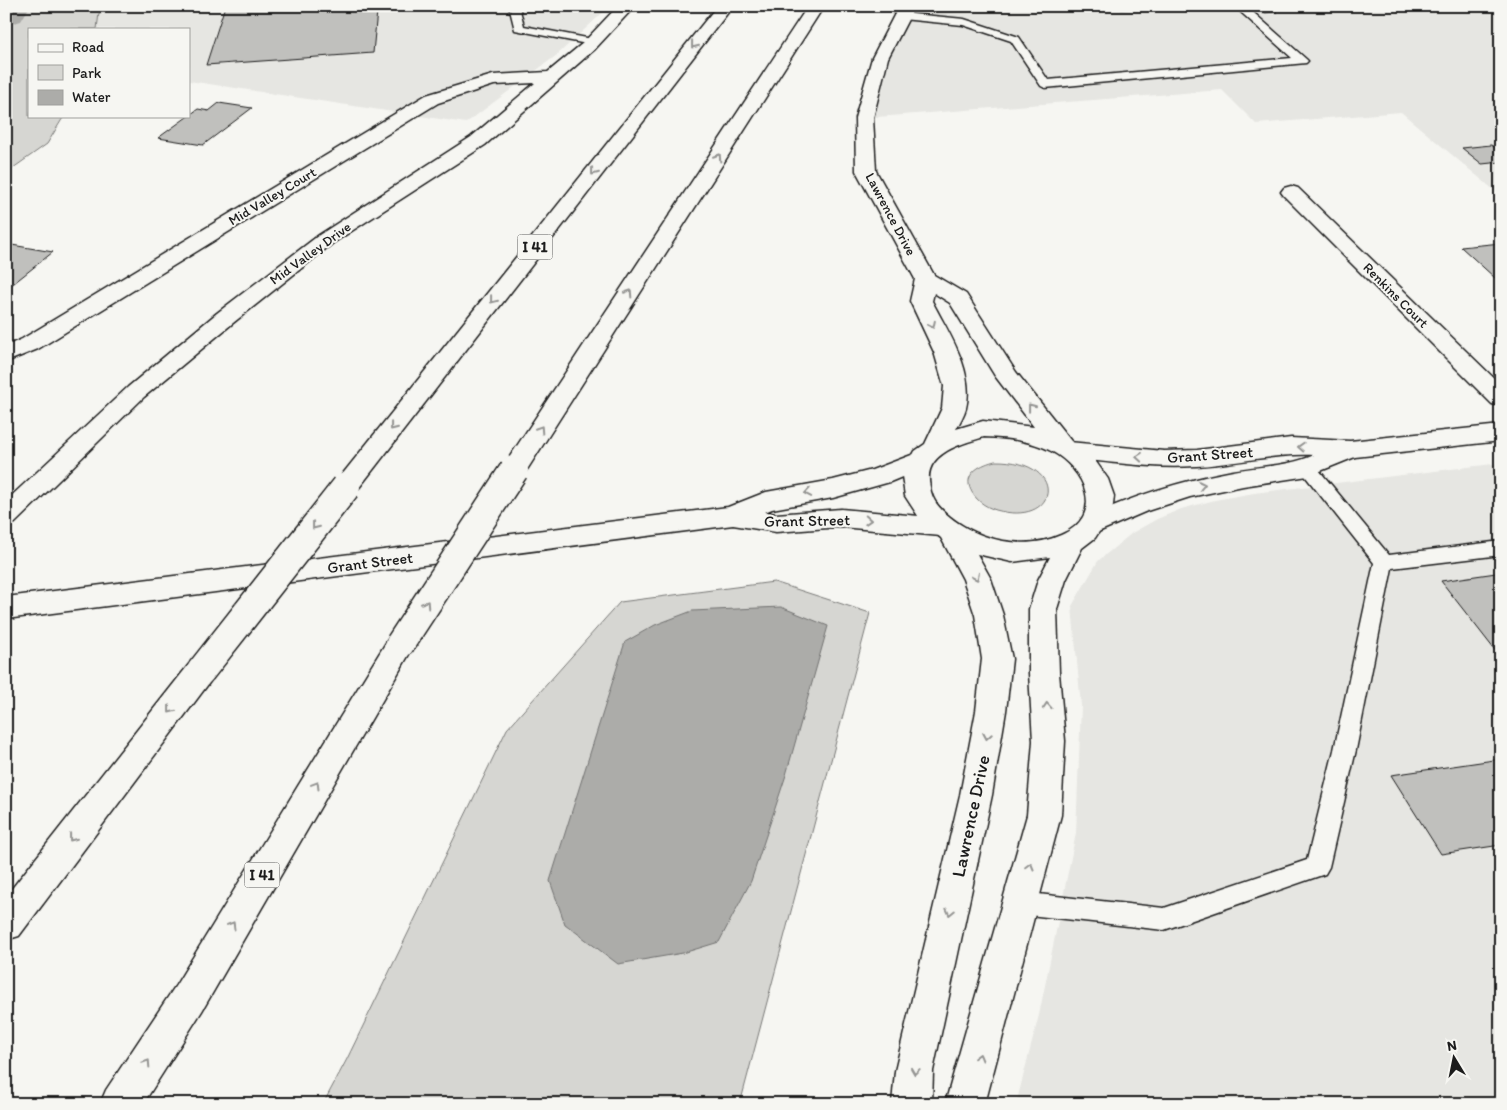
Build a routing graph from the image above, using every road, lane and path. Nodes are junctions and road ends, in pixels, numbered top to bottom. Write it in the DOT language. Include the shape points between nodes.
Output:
graph roads {
  1 [pos="514,6"];
  2 [pos="627,6"];
  3 [pos="725,6"];
  4 [pos="816,6"];
  5 [pos="1239,6"];
  6 [pos="904,11"];
  7 [pos="592,42"];
  8 [pos="552,77"];
  9 [pos="1291,192"];
  10 [pos="926,279"];
  11 [pos="6,354"];
  12 [pos="1501,399"];
  13 [pos="1501,433"];
  14 [pos="1065,448"];
  15 [pos="1350,450"];
  16 [pos="929,451"];
  17 [pos="1308,468"];
  18 [pos="733,516"];
  19 [pos="6,517"];
  20 [pos="947,531"];
  21 [pos="1081,534"];
  22 [pos="1501,548"];
  23 [pos="1384,562"];
  24 [pos="6,608"];
  25 [pos="1020,903"];
  26 [pos="6,924"];
  27 [pos="120,1104"];
  28 [pos="912,1104"];
  29 [pos="965,1104"];
  1 -- 7 [label="lane" via="519,28"];
  2 -- 7 [label="main road, Mid Valley Drive"];
  3 -- 26 [label="main road, I 41, one-way, bridge"];
  27 -- 4 [label="main road, I 41, one-way, bridge" via="194,989 400,644"];
  5 -- 6 [label="lane" via="1302,61 1045,84 1015,39 964,22"];
  6 -- 10 [label="main road, Lawrence Drive" via="880,58 864,118 866,171"];
  7 -- 8 [label="main road, Mid Valley Drive"];
  8 -- 11 [label="main road, Mid Valley Court" via="493,80 432,99 30,344"];
  8 -- 19 [label="main road, Mid Valley Drive" via="478,141 326,240 225,318 136,392"];
  9 -- 12 [label="main road, Renkins Court"];
  14 -- 10 [label="main road, Lawrence Drive, one-way" via="1007,376 958,299"];
  10 -- 16 [label="main road, one-way" via="921,301 946,352 956,386 954,408"];
  13 -- 15 [label="main road, Grant Street"];
  15 -- 14 [label="main road, Grant Street, one-way" via="1291,446 1164,459"];
  14 -- 16 [label="main road" via="1037,435 983,429 958,434"];
  14 -- 21 [label="main road" via="1088,467 1099,487 1100,507"];
  15 -- 17 [label="main road, Grant Street"];
  16 -- 18 [label="main road, Grant Street, one-way" via="882,476 766,501"];
  16 -- 20 [label="main road" via="915,475 916,492 925,510"];
  21 -- 17 [label="main road, Grant Street, one-way" via="1138,504 1186,489"];
  17 -- 23 [label="lane"];
  18 -- 20 [label="main road, Grant Street, one-way" via="776,523 841,518"];
  18 -- 24 [label="main road, Grant Street"];
  20 -- 21 [label="main road" via="981,546 1013,552 1044,550"];
  20 -- 28 [label="main road, Lawrence Drive, one-way" via="977,579 989,615 997,659 976,795 914,1071"];
  25 -- 21 [label="main road, one-way" via="1044,815 1049,741 1043,609 1052,580"];
  22 -- 23 [label="lane"];
  23 -- 25 [label="lane" via="1317,867 1164,919"];
  29 -- 25 [label="main road, one-way"];
}
